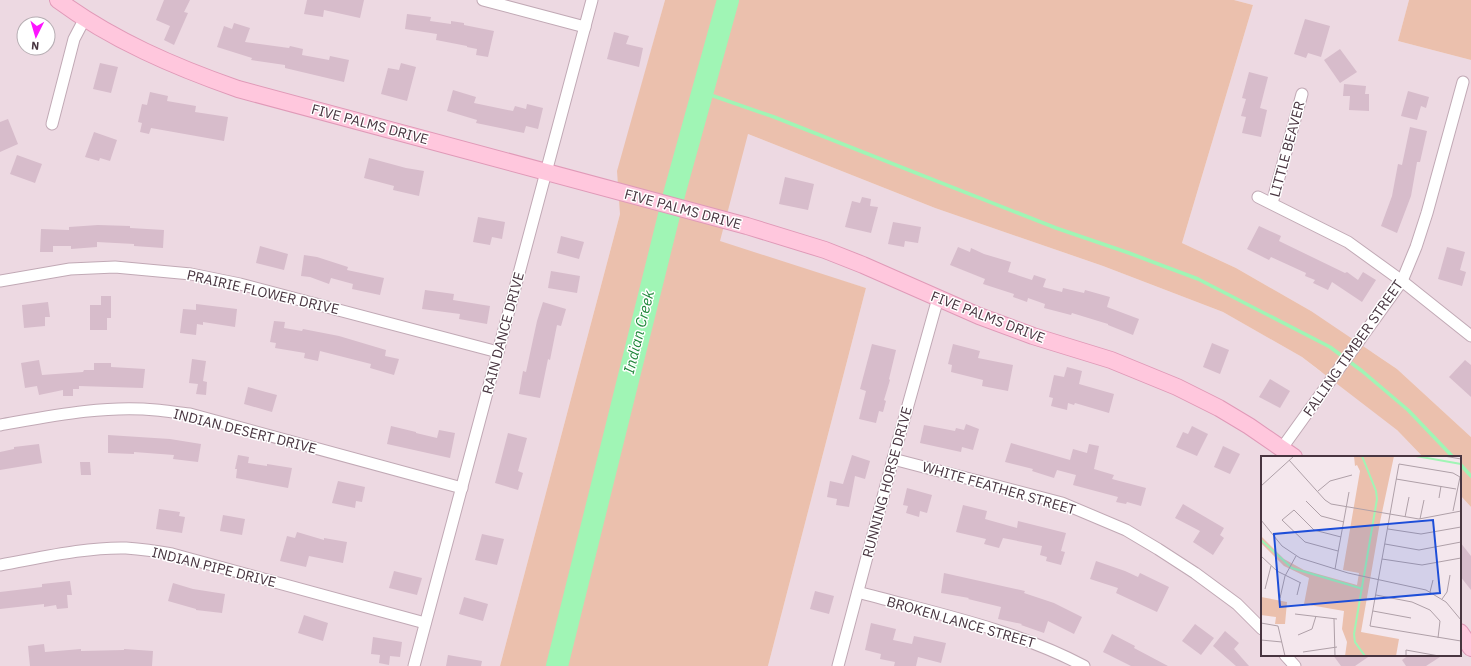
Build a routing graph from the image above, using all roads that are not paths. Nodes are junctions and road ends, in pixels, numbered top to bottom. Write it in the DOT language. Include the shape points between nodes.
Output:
graph roads {
  1 [pos="58,0"];
  2 [pos="483,0"];
  3 [pos="592,0"];
  4 [pos="85,18"];
  5 [pos="585,28"];
  6 [pos="1463,82"];
  7 [pos="1302,94"];
  8 [pos="52,124"];
  9 [pos="546,172"];
  10 [pos="1258,197"];
  11 [pos="1272,203"];
  12 [pos="0,281"];
  13 [pos="1402,281"];
  14 [pos="938,298"];
  15 [pos="1471,336"];
  16 [pos="498,352"];
  17 [pos="0,425"];
  18 [pos="1288,453"];
  19 [pos="893,458"];
  20 [pos="462,488"];
  21 [pos="0,565"];
  22 [pos="858,592"];
  23 [pos="425,623"];
  24 [pos="1261,628"];
  25 [pos="1461,633"];
  26 [pos="1471,648"];
  27 [pos="1287,656"];
  28 [pos="414,666"];
  29 [pos="838,666"];
  30 [pos="1084,666"];
  31 [pos="1295,666"];
  1 -- 4 [label="street, FIVE PALMS DRIVE"];
  2 -- 5 [label="street"];
  3 -- 5 [label="street, RAIN DANCE DRIVE"];
  4 -- 8 [label="street" via="74,39"];
  4 -- 9 [label="street, FIVE PALMS DRIVE" via="120,39 216,81"];
  5 -- 9 [label="street, RAIN DANCE DRIVE"];
  6 -- 13 [label="street, FALLING TIMBER STREET" via="1428,213"];
  7 -- 11 [label="street, LITTLE BEAVER"];
  9 -- 14 [label="street, FIVE PALMS DRIVE" via="785,237 825,250"];
  9 -- 16 [label="street, RAIN DANCE DRIVE"];
  10 -- 11 [label="street"];
  11 -- 13 [label="street" via="1348,242"];
  12 -- 16 [label="street, PRAIRIE FLOWER DRIVE" via="70,269 115,267 191,274 240,284"];
  13 -- 15 [label="street"];
  13 -- 18 [label="street, FALLING TIMBER STREET" via="1332,379"];
  14 -- 18 [label="street, FIVE PALMS DRIVE" via="1033,336 1112,360 1177,386 1219,408"];
  14 -- 19 [label="street, RUNNING HORSE DRIVE"];
  16 -- 20 [label="street, RAIN DANCE DRIVE"];
  17 -- 20 [label="street, INDIAN DESERT DRIVE" via="114,409 190,414"];
  19 -- 22 [label="street, RUNNING HORSE DRIVE"];
  19 -- 24 [label="street, WHITE FEATHER STREET" via="1062,503 1126,530 1195,573 1237,604"];
  20 -- 23 [label="street, RAIN DANCE DRIVE"];
  21 -- 23 [label="street, INDIAN PIPE DRIVE" via="74,552 124,548 151,550"];
  22 -- 29 [label="street, RUNNING HORSE DRIVE"];
  22 -- 30 [label="street, BROKEN LANCE STREET" via="997,630 1030,641"];
  23 -- 28 [label="street, RAIN DANCE DRIVE"];
  25 -- 26 [label="street"];
  27 -- 31 [label="street"];
}
